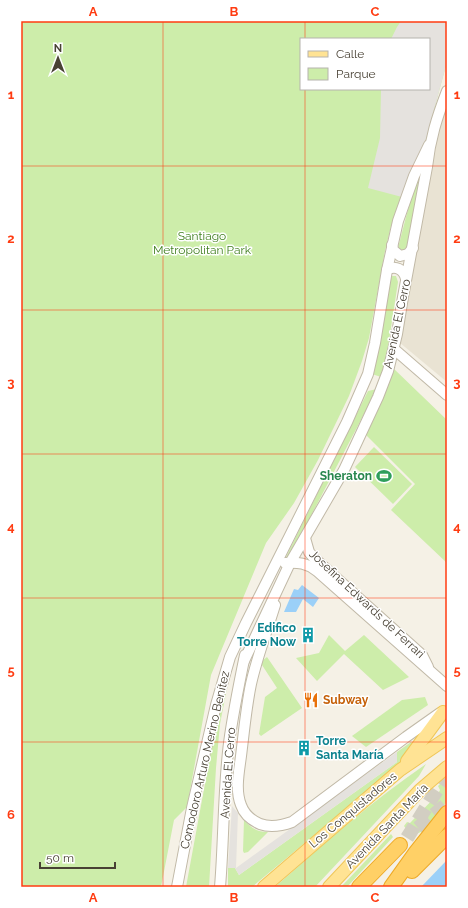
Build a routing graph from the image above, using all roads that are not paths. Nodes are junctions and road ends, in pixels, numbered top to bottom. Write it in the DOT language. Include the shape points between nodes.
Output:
graph roads {
  1 [pos="447,91"];
  2 [pos="429,146"];
  3 [pos="392,245"];
  4 [pos="413,248"];
  5 [pos="387,270"];
  6 [pos="406,279"];
  7 [pos="394,349"];
  8 [pos="447,395"];
  9 [pos="304,538"];
  10 [pos="290,562"];
  11 [pos="274,567"];
  12 [pos="280,584"];
  13 [pos="262,591"];
  14 [pos="244,661"];
  15 [pos="430,670"];
  16 [pos="447,686"];
  17 [pos="445,710"];
  18 [pos="447,738"];
  19 [pos="447,767"];
  20 [pos="400,770"];
  21 [pos="240,804"];
  22 [pos="447,814"];
  23 [pos="447,836"];
  24 [pos="400,845"];
  25 [pos="177,887"];
  26 [pos="220,887"];
  27 [pos="264,887"];
  28 [pos="329,887"];
  29 [pos="359,887"];
  30 [pos="391,887"];
  31 [pos="397,887"];
  1 -- 2 [label="street, Avenida El Cerro"];
  2 -- 3 [label="street, Comodoro Arturo Merino Benítez" via="411,182"];
  2 -- 4 [label="street, Avenida El Cerro"];
  3 -- 4 [label="street" via="393,250 400,256 408,254"];
  3 -- 5 [label="street, Comodoro Arturo Merino Benítez"];
  4 -- 6 [label="street, Avenida El Cerro"];
  5 -- 6 [label="street" via="401,270"];
  5 -- 11 [label="street, Comodoro Arturo Merino Benítez" via="368,374 347,422"];
  6 -- 7 [label="street, Avenida El Cerro"];
  7 -- 8 [label="street"];
  7 -- 9 [label="street, Avenida El Cerro" via="366,426 344,470"];
  9 -- 10 [label="street, Avenida El Cerro"];
  9 -- 15 [label="street, Josefina Edwards de Ferrari" via="314,558 422,655"];
  10 -- 11 [label="street, Josefina Edwards de Ferrari"];
  10 -- 12 [label="street, Avenida El Cerro"];
  10 -- 15 [label="street, Josefina Edwards de Ferrari" via="304,564 317,570"];
  11 -- 13 [label="street, Comodoro Arturo Merino Benítez"];
  12 -- 14 [label="street, Avenida El Cerro"];
  12 -- 21 [label="street, Avenida El Cerro" via="248,701 238,780"];
  13 -- 14 [label="street, Avenida El Cerro" via="248,636"];
  13 -- 25 [label="street, Comodoro Arturo Merino Benítez" via="230,657 216,705"];
  14 -- 26 [label="street, Avenida El Cerro" via="229,744"];
  15 -- 16 [label="street, Josefina Edwards de Ferrari"];
  17 -- 20 [label="main road"];
  17 -- 21 [label="street, Los Conquistadores" via="292,822 280,826 262,824 247,816"];
  18 -- 20 [label="main road, Los Conquistadores"];
  19 -- 28 [label="main road, Avenida Santa María" via="420,790"];
  20 -- 27 [label="main road, Los Conquistadores"];
  22 -- 30 [label="highway"];
  23 -- 31 [label="highway"];
  24 -- 29 [label="highway"];
}
